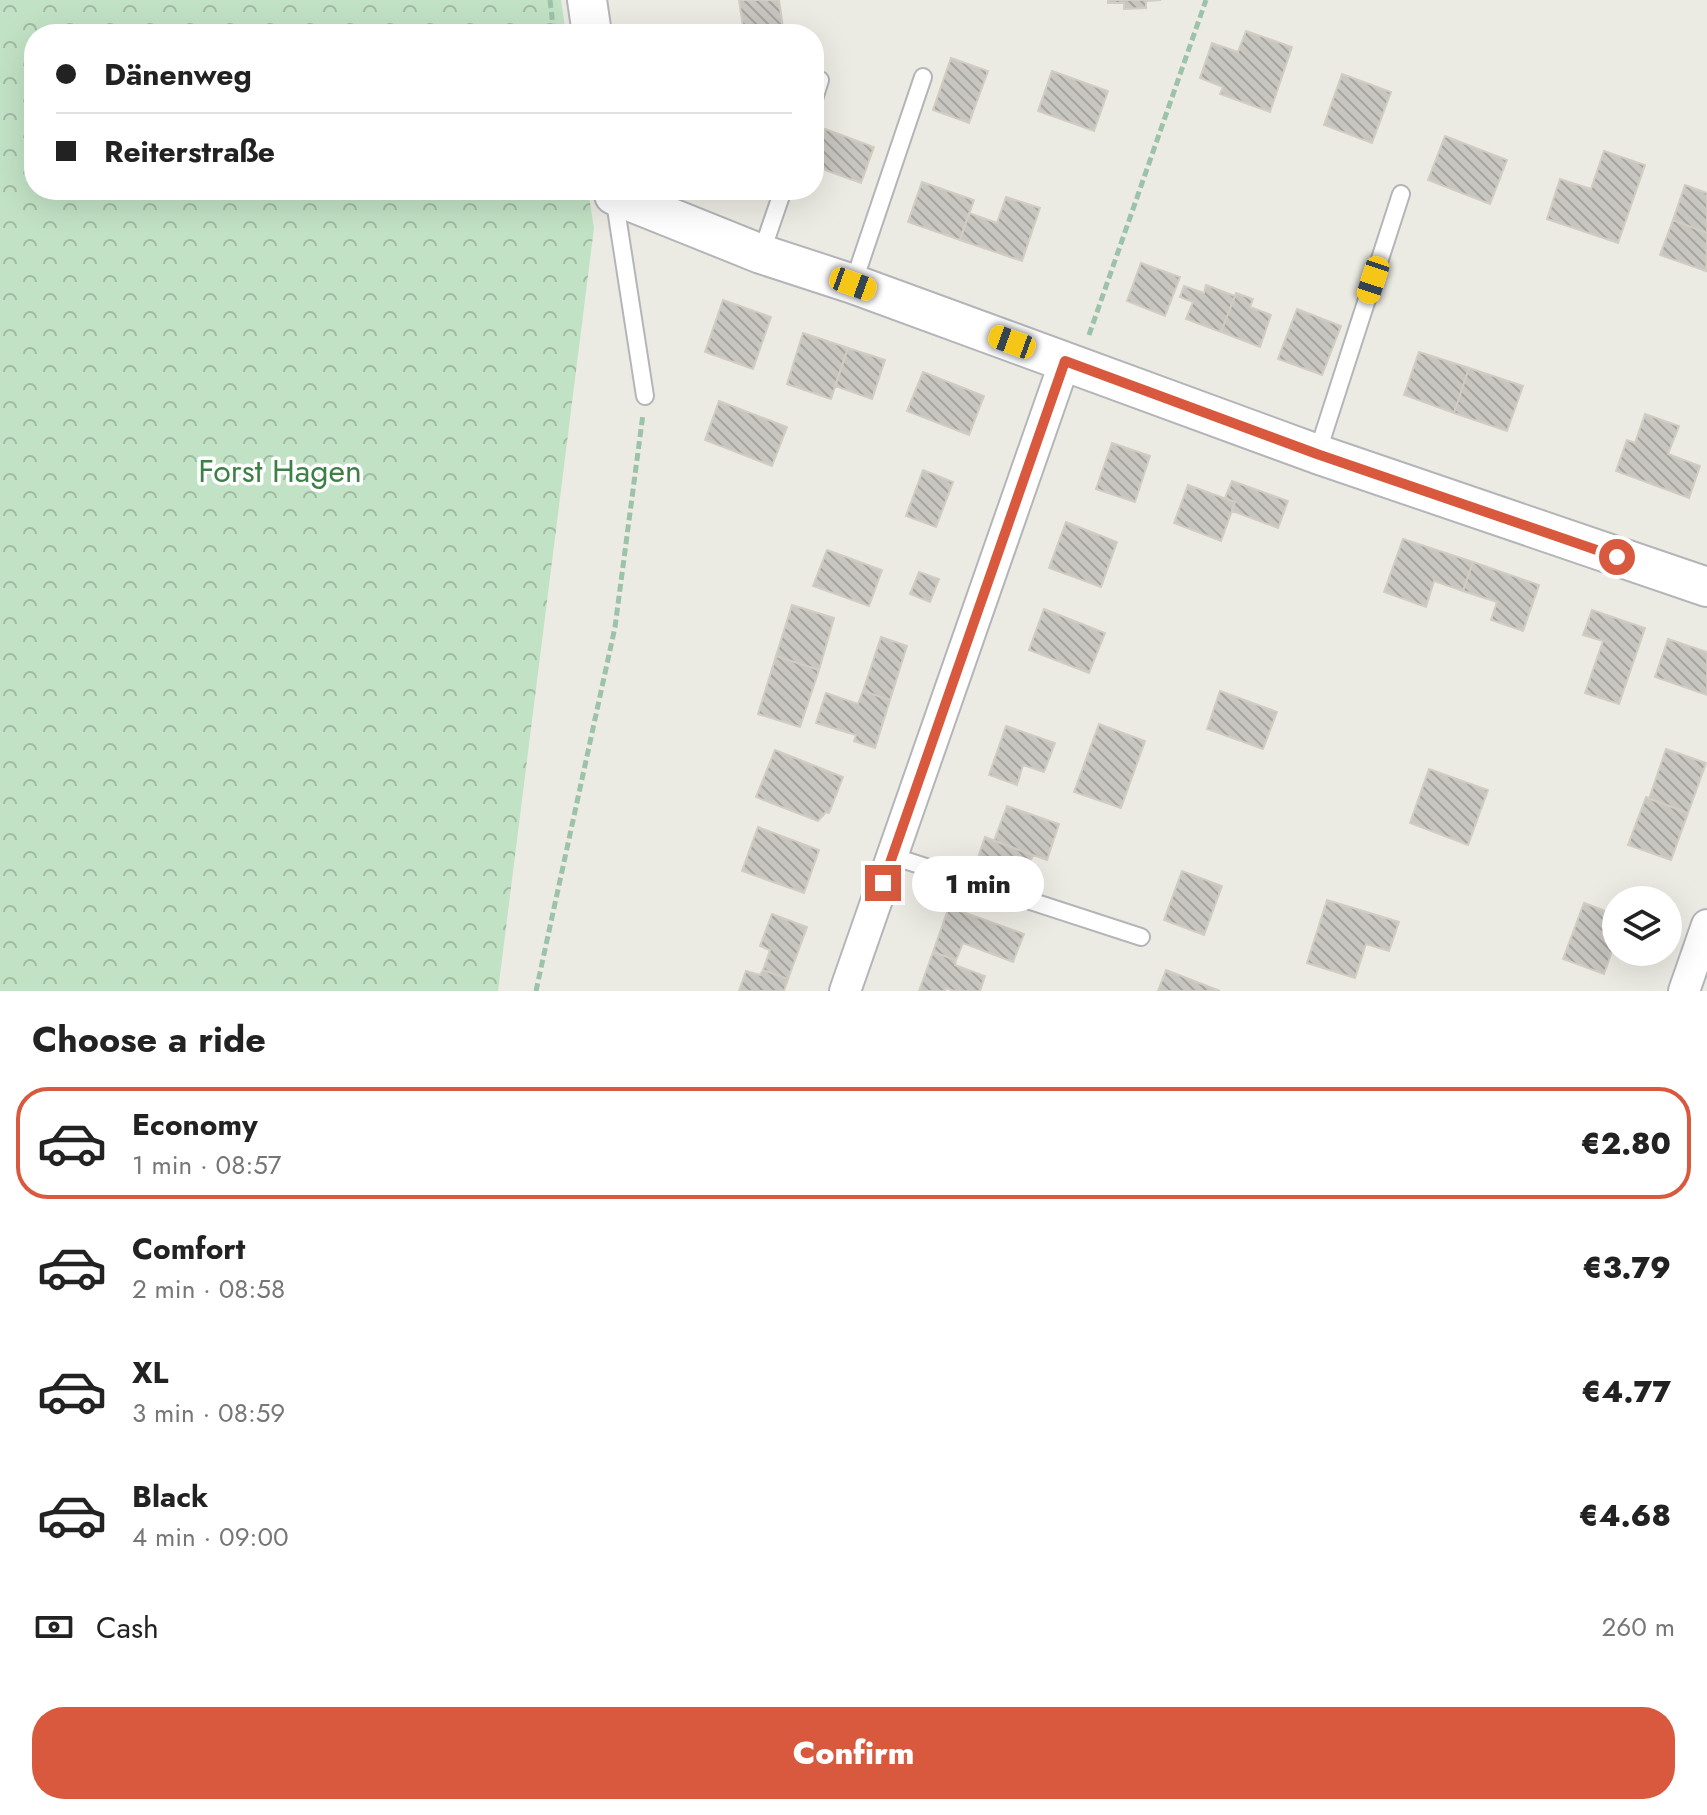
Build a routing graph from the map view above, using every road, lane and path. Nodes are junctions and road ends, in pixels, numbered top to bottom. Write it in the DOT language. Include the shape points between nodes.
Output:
graph roads {
  1 [pos="550,0"];
  2 [pos="587,0"];
  3 [pos="1206,0"];
  4 [pos="553,24"];
  5 [pos="591,24"];
  6 [pos="923,77"];
  7 [pos="1401,194"];
  8 [pos="615,200"];
  9 [pos="631,200"];
  10 [pos="780,200"];
  11 [pos="761,254"];
  12 [pos="853,284"];
  13 [pos="1071,364"];
  14 [pos="645,396"];
  15 [pos="1317,454"];
  16 [pos="1707,587"];
  17 [pos="892,856"];
  18 [pos="1707,925"];
  19 [pos="1141,937"];
  20 [pos="536,991"];
  21 [pos="845,991"];
  22 [pos="1684,991"];
  1 -- 4 [label="path"];
  2 -- 5 [label="street"];
  3 -- 13 [label="path"];
  6 -- 12 [label="lane"];
  7 -- 15 [label="lane"];
  8 -- 14 [label="lane"];
  9 -- 11 [label="street"];
  10 -- 11 [label="lane"];
  11 -- 12 [label="street"];
  12 -- 13 [label="street"];
  13 -- 15 [label="street"];
  13 -- 17 [label="street"];
  14 -- 20 [label="path" via="615,627"];
  15 -- 16 [label="street"];
  17 -- 19 [label="lane"];
  17 -- 21 [label="street"];
  18 -- 22 [label="street"];
}
